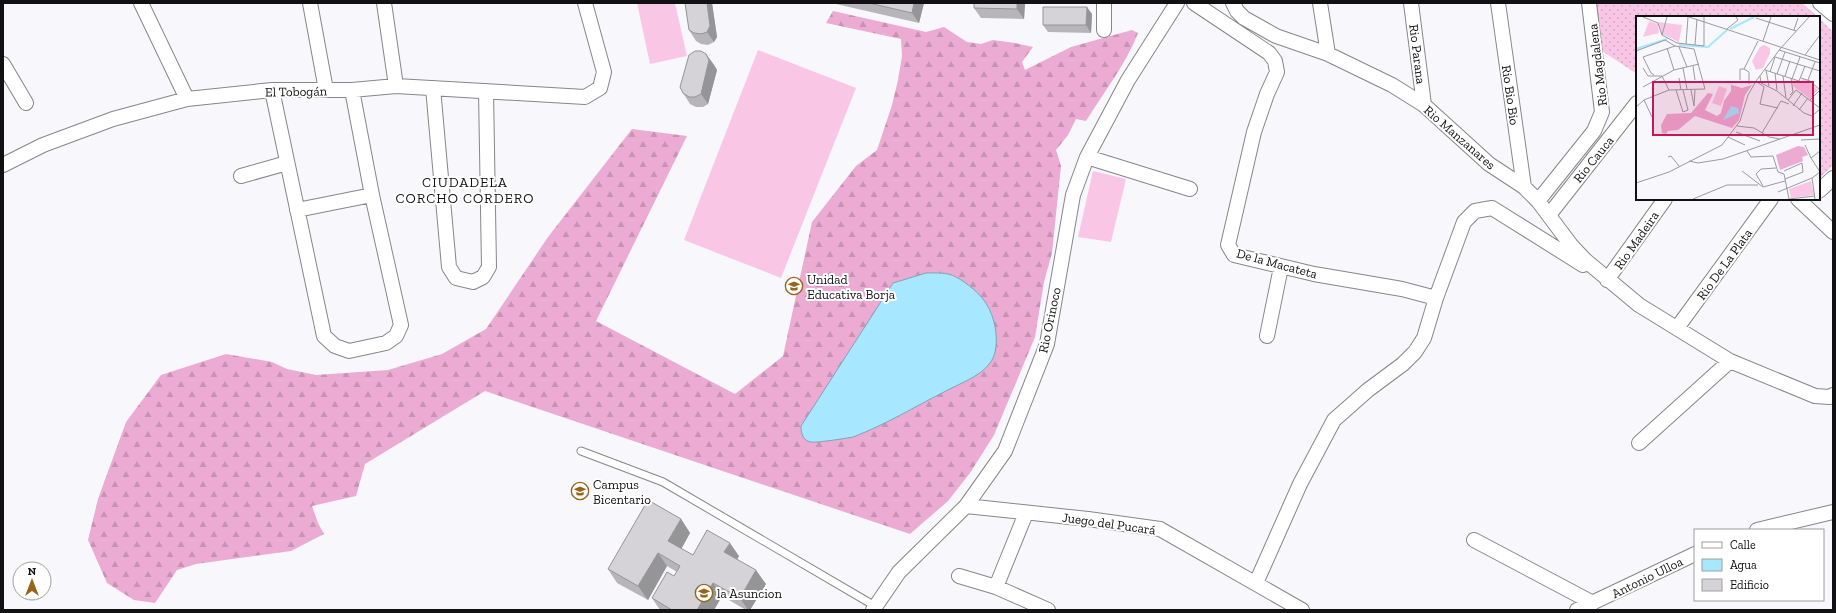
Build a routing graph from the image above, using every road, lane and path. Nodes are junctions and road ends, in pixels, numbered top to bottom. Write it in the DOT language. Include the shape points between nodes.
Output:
graph roads {
  1 [pos="141,3"];
  2 [pos="310,3"];
  3 [pos="384,3"];
  4 [pos="585,3"];
  5 [pos="1104,3"];
  6 [pos="1177,3"];
  7 [pos="1194,3"];
  8 [pos="1233,3"];
  9 [pos="1320,3"];
  10 [pos="1411,3"];
  11 [pos="1498,3"];
  12 [pos="1589,3"];
  13 [pos="1104,30"];
  14 [pos="1328,54"];
  15 [pos="3,64"];
  16 [pos="396,86"];
  17 [pos="433,88"];
  18 [pos="272,90"];
  19 [pos="326,90"];
  20 [pos="352,90"];
  21 [pos="486,91"];
  22 [pos="187,99"];
  23 [pos="26,103"];
  24 [pos="1636,104"];
  25 [pos="1424,105"];
  26 [pos="1086,157"];
  27 [pos="287,163"];
  28 [pos="3,165"];
  29 [pos="240,176"];
  30 [pos="1833,178"];
  31 [pos="1524,187"];
  32 [pos="1190,189"];
  33 [pos="1820,190"];
  34 [pos="372,195"];
  35 [pos="1664,200"];
  36 [pos="1770,200"];
  37 [pos="1538,201"];
  38 [pos="1804,201"];
  39 [pos="297,210"];
  40 [pos="1549,215"];
  41 [pos="1833,232"];
  42 [pos="1281,266"];
  43 [pos="1608,280"];
  44 [pos="1436,298"];
  45 [pos="1677,328"];
  46 [pos="1267,336"];
  47 [pos="1730,361"];
  48 [pos="1832,397"];
  49 [pos="1639,443"];
  50 [pos="580,451"];
  51 [pos="966,506"];
  52 [pos="1833,512"];
  53 [pos="1026,513"];
  54 [pos="1761,529"];
  55 [pos="1474,540"];
  56 [pos="1694,554"];
  57 [pos="959,576"];
  58 [pos="1256,583"];
  59 [pos="996,587"];
  60 [pos="1593,603"];
  61 [pos="874,608"];
  62 [pos="1048,610"];
  63 [pos="1302,610"];
  64 [pos="1577,610"];
  1 -- 22 [label="street"];
  2 -- 19 [label="street"];
  3 -- 16 [label="street"];
  4 -- 21 [label="street, El Tobogán" via="604,72 600,88 585,96"];
  5 -- 13 [label="street"];
  6 -- 26 [label="street, Rio Orinoco" via="1128,80"];
  7 -- 42 [label="street, De la Macateta" via="1269,53 1275,61 1277,72 1254,132 1228,245 1234,255"];
  8 -- 14 [label="street, Rio Manzanares" via="1244,18 1276,36"];
  9 -- 14 [label="street"];
  10 -- 25 [label="street, Rio Parana"];
  11 -- 31 [label="street, Rio Bio Bio"];
  12 -- 37 [label="street, Rio Magdalena" via="1602,112 1594,131"];
  14 -- 25 [label="street, Rio Manzanares" via="1392,85"];
  15 -- 23 [label="street"];
  16 -- 17 [label="street, El Tobogán"];
  16 -- 20 [label="street, El Tobogán"];
  17 -- 21 [label="street, El Tobogán"];
  17 -- 21 [label="street" via="449,267 456,278 473,282 483,276 489,267"];
  18 -- 19 [label="street, El Tobogán"];
  18 -- 22 [label="street, El Tobogán"];
  18 -- 27 [label="street"];
  19 -- 20 [label="street, El Tobogán"];
  20 -- 34 [label="street"];
  22 -- 28 [label="street, El Tobogán" via="114,119 43,145"];
  24 -- 40 [label="street, Rio Cauca"];
  25 -- 31 [label="street, Rio Manzanares" via="1489,164"];
  26 -- 32 [label="street"];
  26 -- 51 [label="street, Rio Orinoco" via="1073,195 1047,344 1005,450"];
  27 -- 29 [label="street"];
  27 -- 39 [label="street"];
  30 -- 33 [label="street"];
  31 -- 37 [label="street, Rio Manzanares"];
  34 -- 39 [label="street"];
  34 -- 39 [label="street" via="401,325 396,336 386,343 349,351 335,346 324,336"];
  35 -- 43 [label="street, Rio Madeira"];
  36 -- 45 [label="street, Rio De La Plata"];
  37 -- 40 [label="street, Rio Manzanares"];
  38 -- 41 [label="street"];
  40 -- 43 [label="street, Rio Manzanares" via="1584,260"];
  42 -- 44 [label="street, De la Macateta"];
  42 -- 46 [label="street"];
  43 -- 44 [label="street" via="1492,208 1475,211 1464,222"];
  43 -- 45 [label="street, Rio Manzanares" via="1639,305"];
  44 -- 58 [label="street" via="1424,338 1415,352 1334,420 1300,484"];
  45 -- 47 [label="street, Rio Manzanares"];
  47 -- 48 [label="street, Rio Manzanares" via="1816,396"];
  47 -- 49 [label="street"];
  50 -- 61 [label="lane" via="663,482"];
  51 -- 53 [label="street, Juego del Pucará"];
  51 -- 61 [label="street, Rio Orinoco" via="899,572"];
  52 -- 54 [label="street"];
  53 -- 58 [label="street, Juego del Pucará" via="1160,529"];
  53 -- 59 [label="street"];
  55 -- 60 [label="street"];
  56 -- 60 [label="street, Antonio Ulloa"];
  57 -- 59 [label="street"];
  58 -- 63 [label="street, Juego del Pucará"];
  59 -- 62 [label="street"];
  60 -- 64 [label="street, Antonio Ulloa"];
}
